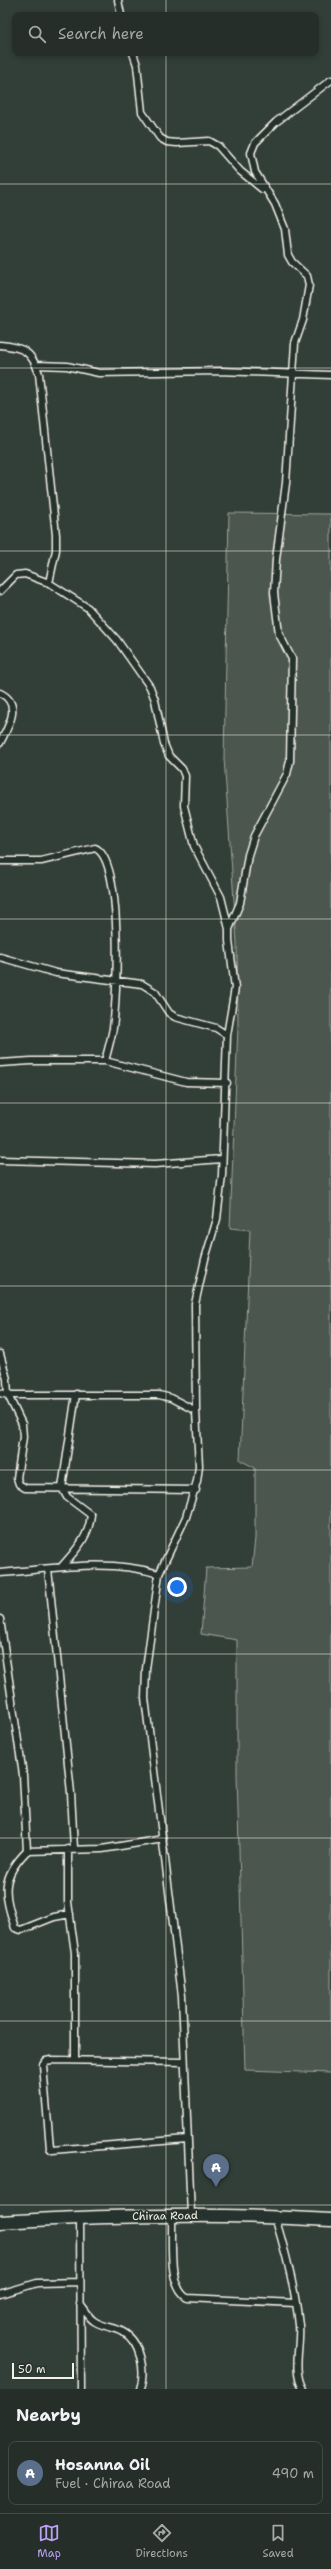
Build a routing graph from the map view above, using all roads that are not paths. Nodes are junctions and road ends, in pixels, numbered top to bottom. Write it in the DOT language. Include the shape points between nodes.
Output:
graph roads {
  1 [pos="118,0"];
  2 [pos="120,12"];
  3 [pos="134,56"];
  4 [pos="331,80"];
  5 [pos="265,191"];
  6 [pos="0,345"];
  7 [pos="36,365"];
  8 [pos="293,374"];
  9 [pos="331,375"];
  10 [pos="49,583"];
  11 [pos="0,591"];
  12 [pos="0,693"];
  13 [pos="0,742"];
  14 [pos="0,860"];
  15 [pos="230,929"];
  16 [pos="0,957"];
  17 [pos="117,981"];
  18 [pos="227,1035"];
  19 [pos="105,1061"];
  20 [pos="0,1063"];
  21 [pos="227,1083"];
  22 [pos="222,1159"];
  23 [pos="0,1160"];
  24 [pos="0,1354"];
  25 [pos="0,1393"];
  26 [pos="76,1394"];
  27 [pos="8,1395"];
  28 [pos="196,1411"];
  29 [pos="62,1488"];
  30 [pos="196,1490"];
  31 [pos="62,1566"];
  32 [pos="48,1569"];
  33 [pos="0,1573"];
  34 [pos="159,1574"];
  35 [pos="0,1619"];
  36 [pos="163,1839"];
  37 [pos="71,1849"];
  38 [pos="27,1851"];
  39 [pos="70,1914"];
  40 [pos="75,2060"];
  41 [pos="184,2062"];
  42 [pos="187,2140"];
  43 [pos="172,2215"];
  44 [pos="191,2215"];
  45 [pos="80,2217"];
  46 [pos="275,2217"];
  47 [pos="331,2220"];
  48 [pos="0,2222"];
  49 [pos="79,2282"];
  50 [pos="0,2294"];
  51 [pos="295,2303"];
  52 [pos="80,2304"];
  53 [pos="81,2389"];
  54 [pos="140,2389"];
  55 [pos="303,2389"];
  1 -- 2 [label="street"];
  3 -- 5 [label="street" via="142,112 160,138 177,143 209,141 218,146 240,171"];
  4 -- 5 [label="street" via="287,112 255,143 251,153 252,163"];
  5 -- 8 [label="street" via="275,204 285,229 288,254 292,262 307,276 309,285 296,343"];
  6 -- 7 [label="street" via="22,348"];
  7 -- 8 [label="street" via="67,366 98,373 219,371"];
  7 -- 10 [label="street" via="56,535 56,550"];
  8 -- 9 [label="street"];
  8 -- 15 [label="street" via="286,483 274,593 279,634 292,659 290,761 286,774 254,836 240,903"];
  10 -- 11 [label="street" via="25,574 16,576"];
  10 -- 15 [label="street" via="88,608 116,640 150,687 164,744 169,756 182,769 185,776 184,806 194,846 221,897"];
  12 -- 13 [label="street" via="11,704 13,712"];
  14 -- 17 [label="street" via="41,861 86,849 101,851 110,881 116,925"];
  15 -- 18 [label="street" via="229,941 235,988"];
  16 -- 17 [label="street" via="56,973"];
  17 -- 18 [label="street" via="142,984 149,988 169,1013 216,1028"];
  17 -- 19 [label="street" via="113,1028"];
  18 -- 21 [label="street"];
  19 -- 20 [label="street"];
  19 -- 21 [label="street" via="186,1082"];
  21 -- 22 [label="street"];
  22 -- 23 [label="street" via="155,1164"];
  22 -- 28 [label="street" via="217,1219 195,1304"];
  24 -- 27 [label="street" via="7,1379"];
  25 -- 27 [label="street"];
  26 -- 27 [label="street"];
  26 -- 28 [label="street" via="160,1395 172,1398"];
  26 -- 29 [label="street"];
  27 -- 29 [label="street" via="22,1424 17,1478 19,1484 25,1488"];
  28 -- 30 [label="street" via="199,1466"];
  29 -- 30 [label="street"];
  29 -- 31 [label="street" via="67,1497 91,1515 83,1543"];
  30 -- 34 [label="street"];
  31 -- 32 [label="street"];
  31 -- 34 [label="street" via="116,1565"];
  32 -- 33 [label="street"];
  32 -- 37 [label="street" via="71,1793"];
  34 -- 36 [label="street" via="146,1669 145,1698"];
  35 -- 38 [label="street" via="23,1775"];
  36 -- 37 [label="street" via="102,1849"];
  36 -- 41 [label="street" via="182,1996"];
  37 -- 38 [label="street"];
  37 -- 39 [label="street"];
  38 -- 39 [label="street" via="18,1858 4,1880 3,1889 14,1928 21,1930 54,1917"];
  39 -- 40 [label="street" via="75,1953"];
  40 -- 41 [label="street"];
  40 -- 42 [label="street" via="50,2060 43,2064 52,2150"];
  41 -- 42 [label="street"];
  42 -- 44 [label="street"];
  43 -- 44 [label="highway, Chiraa Road"];
  43 -- 45 [label="highway, Chiraa Road"];
  43 -- 51 [label="street" via="174,2281 181,2294 187,2298"];
  44 -- 46 [label="highway, Chiraa Road"];
  45 -- 48 [label="highway, Chiraa Road"];
  45 -- 49 [label="street"];
  46 -- 47 [label="highway, Chiraa Road"];
  46 -- 51 [label="street" via="291,2269"];
  49 -- 50 [label="street" via="37,2283"];
  49 -- 52 [label="street"];
  51 -- 55 [label="street" via="299,2326 298,2370"];
  52 -- 53 [label="street"];
  52 -- 54 [label="street" via="94,2321 123,2332 131,2338 138,2352 143,2374"];
}
